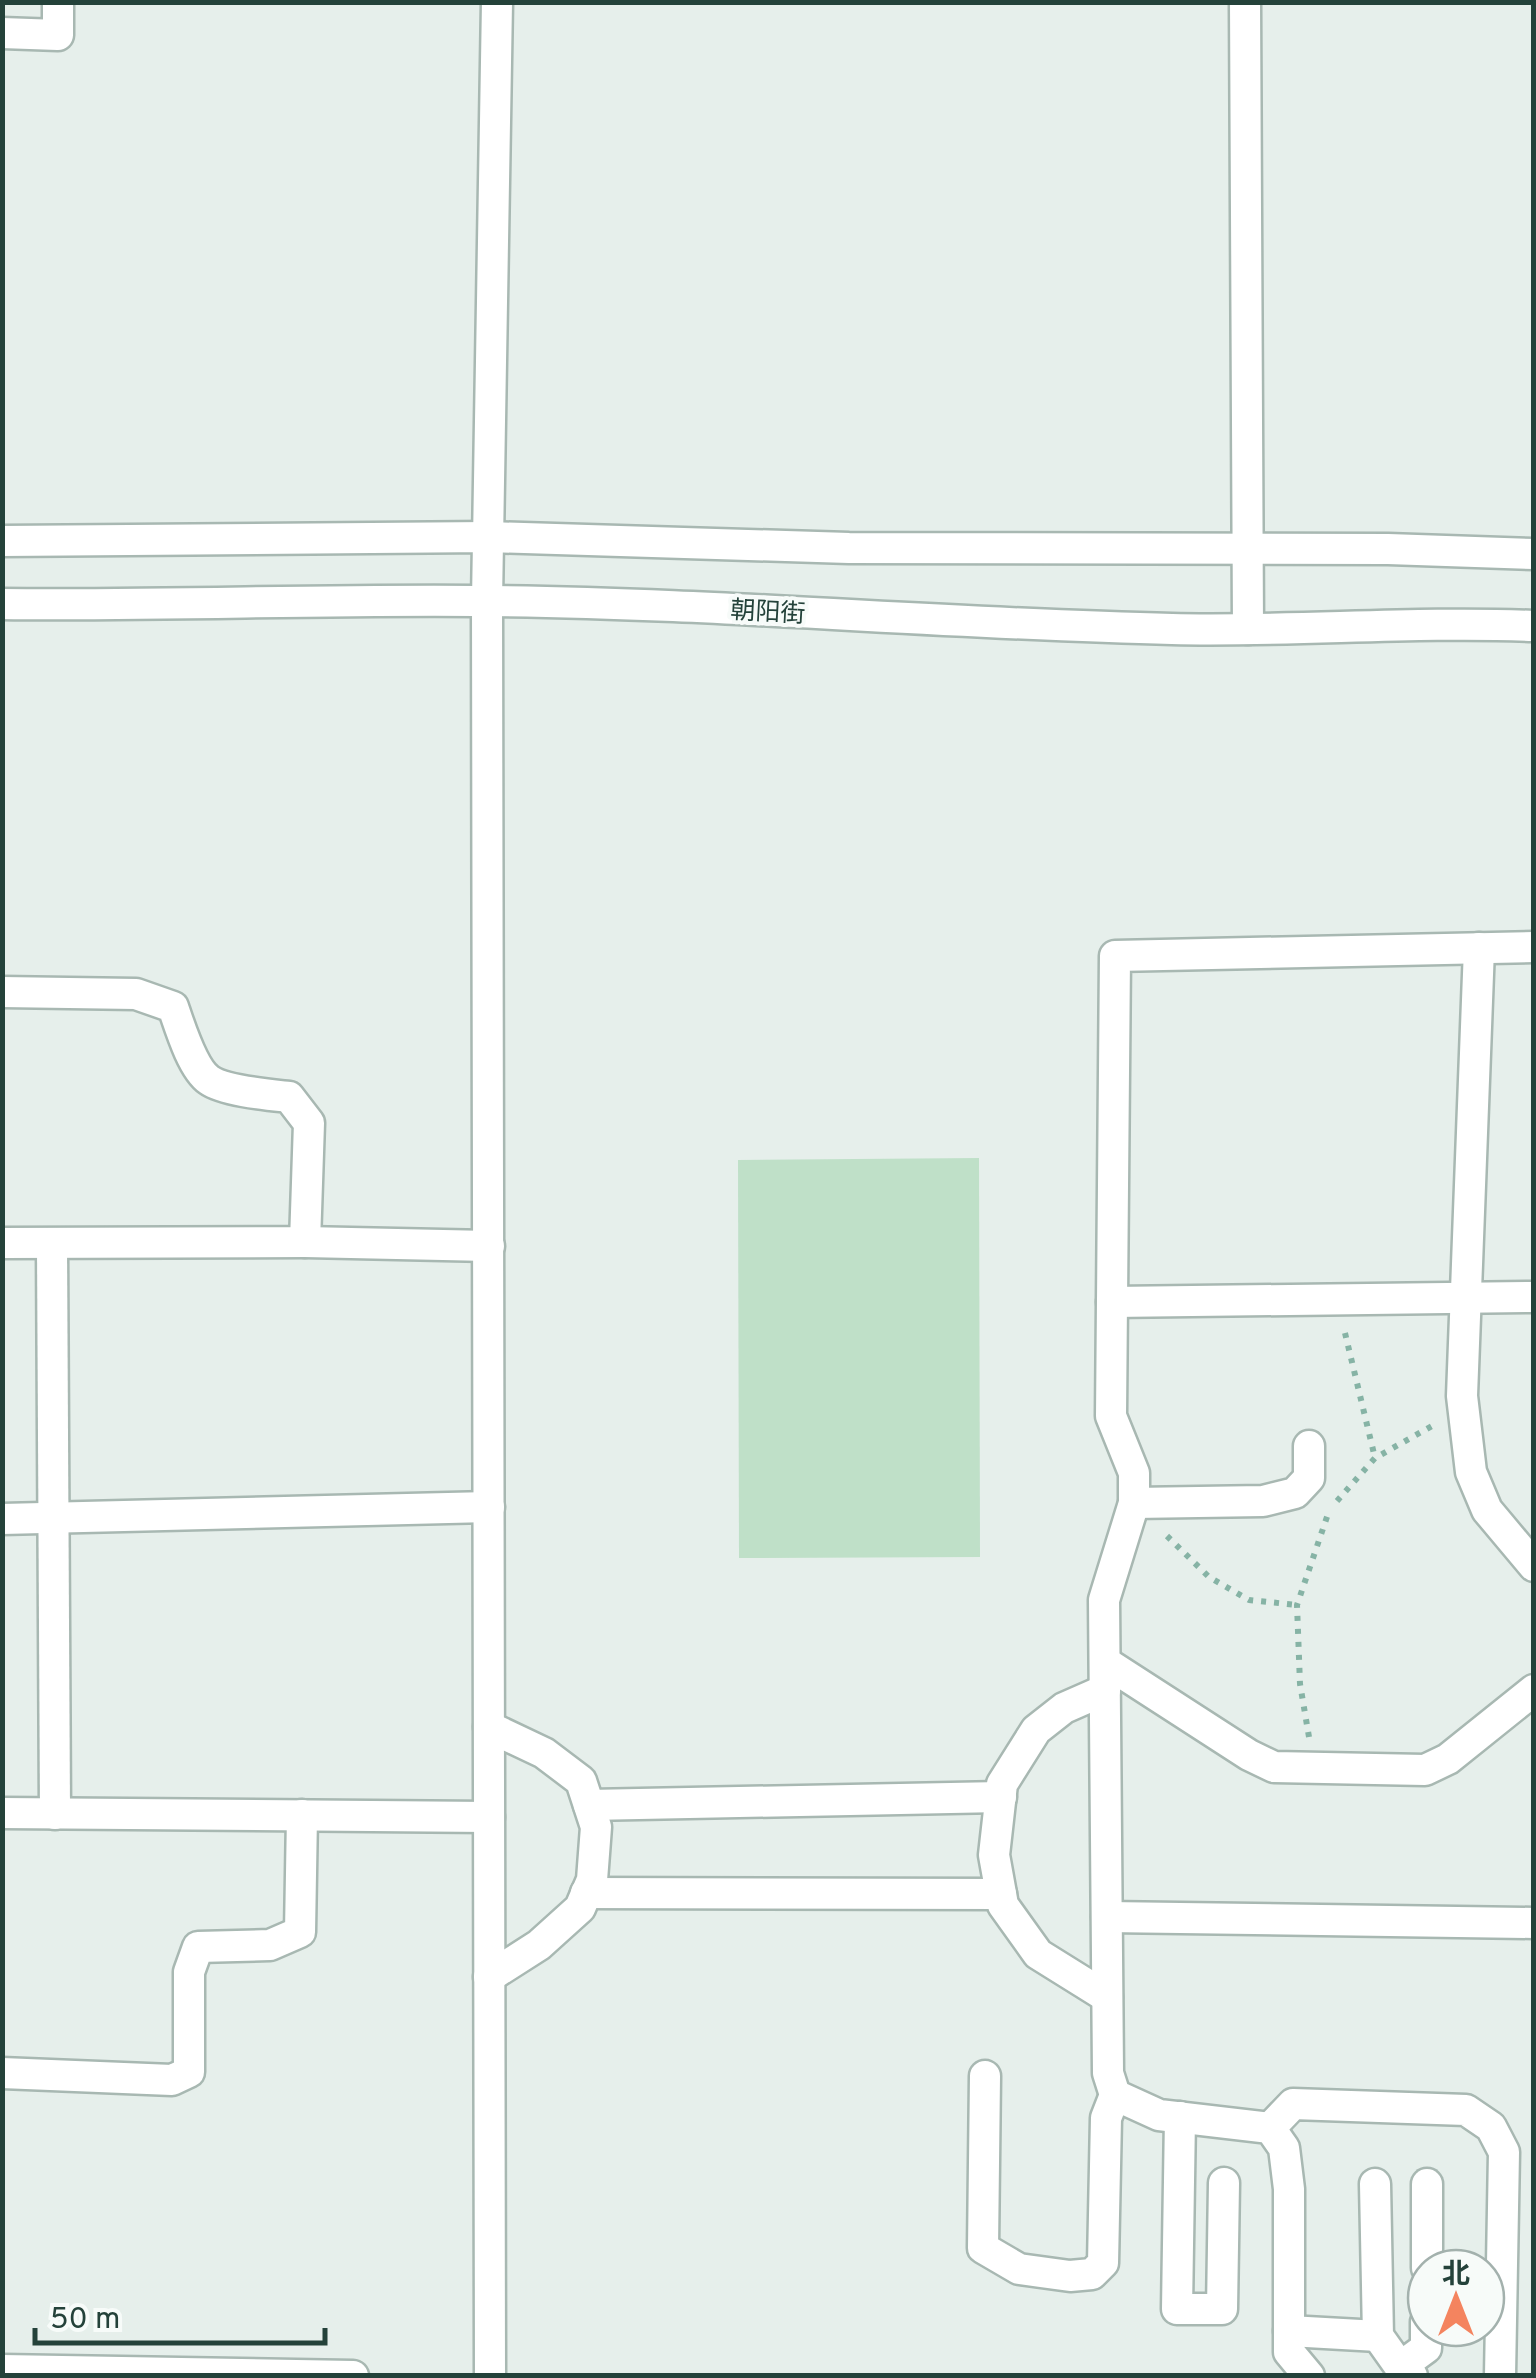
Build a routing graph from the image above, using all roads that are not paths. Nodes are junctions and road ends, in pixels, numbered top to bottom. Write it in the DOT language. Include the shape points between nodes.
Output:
graph roads {
  1 [pos="58,2"];
  2 [pos="497,2"];
  3 [pos="1245,2"];
  4 [pos="2,34"];
  5 [pos="488,537"];
  6 [pos="2,541"];
  7 [pos="1248,548"];
  8 [pos="1534,554"];
  9 [pos="488,601"];
  10 [pos="2,604"];
  11 [pos="1534,626"];
  12 [pos="1248,628"];
  13 [pos="1534,947"];
  14 [pos="1479,948"];
  15 [pos="2,992"];
  16 [pos="305,1242"];
  17 [pos="2,1243"];
  18 [pos="52,1244"];
  19 [pos="488,1246"];
  20 [pos="1466,1297"];
  21 [pos="1534,1297"];
  22 [pos="1112,1302"];
  23 [pos="1309,1446"];
  24 [pos="1134,1503"];
  25 [pos="488,1507"];
  26 [pos="52,1518"];
  27 [pos="2,1519"];
  28 [pos="1528,1554"];
  29 [pos="1105,1676"];
  30 [pos="1534,1690"];
  31 [pos="489,1727"];
  32 [pos="1000,1798"];
  33 [pos="589,1805"];
  34 [pos="2,1813"];
  35 [pos="55,1814"];
  36 [pos="302,1816"];
  37 [pos="489,1818"];
  38 [pos="586,1893"];
  39 [pos="1001,1894"];
  40 [pos="1106,1917"];
  41 [pos="1534,1923"];
  42 [pos="489,1978"];
  43 [pos="1107,1998"];
  44 [pos="2,2073"];
  45 [pos="985,2076"];
  46 [pos="1115,2095"];
  47 [pos="1180,2117"];
  48 [pos="1270,2128"];
  49 [pos="1224,2183"];
  50 [pos="1375,2184"];
  51 [pos="1428,2184"];
  52 [pos="1426,2248"];
  53 [pos="1289,2331"];
  54 [pos="1378,2336"];
  55 [pos="1426,2348"];
  56 [pos="2,2370"];
  57 [pos="1406,2371"];
  58 [pos="354,2376"];
  59 [pos="490,2376"];
  60 [pos="1309,2376"];
  61 [pos="1500,2376"];
  1 -- 4 [label="street" via="58,35"];
  2 -- 5 [label="street"];
  3 -- 7 [label="street"];
  5 -- 6 [label="street"];
  5 -- 7 [label="street" via="849,548"];
  5 -- 9 [label="street"];
  7 -- 8 [label="street"];
  7 -- 12 [label="street"];
  9 -- 10 [label="street, 朝阳街"];
  9 -- 12 [label="street, 朝阳街" via="1053,627"];
  9 -- 19 [label="street"];
  11 -- 12 [label="street, 朝阳街"];
  13 -- 14 [label="street"];
  14 -- 20 [label="street"];
  14 -- 22 [label="street" via="1115,956"];
  15 -- 16 [label="street" via="136,994 173,1008 209,1080 289,1097 309,1123"];
  16 -- 18 [label="street"];
  16 -- 19 [label="street"];
  17 -- 18 [label="street"];
  18 -- 26 [label="street"];
  19 -- 25 [label="street"];
  20 -- 21 [label="street"];
  20 -- 22 [label="street"];
  20 -- 28 [label="street" via="1463,1409 1471,1472 1486,1510"];
  22 -- 24 [label="street" via="1111,1416 1134,1474"];
  23 -- 24 [label="street" via="1309,1478 1296,1494 1263,1501"];
  24 -- 29 [label="street" via="1104,1600"];
  25 -- 26 [label="street"];
  25 -- 31 [label="street"];
  26 -- 27 [label="street"];
  26 -- 35 [label="street"];
  29 -- 30 [label="street" via="1274,1767 1424,1770 1448,1759"];
  29 -- 32 [label="street" via="1036,1730"];
  29 -- 40 [label="street"];
  31 -- 33 [label="street" via="544,1753 581,1781"];
  31 -- 37 [label="street"];
  32 -- 33 [label="street"];
  32 -- 39 [label="street" via="994,1855"];
  33 -- 38 [label="street" via="596,1827"];
  34 -- 35 [label="street"];
  35 -- 36 [label="street"];
  36 -- 37 [label="street"];
  36 -- 44 [label="street" via="300,1932 270,1945 198,1947 188,1972 188,2072 172,2080"];
  37 -- 42 [label="street"];
  38 -- 39 [label="street"];
  38 -- 42 [label="street" via="580,1908 539,1944"];
  39 -- 43 [label="street" via="1038,1954"];
  40 -- 41 [label="street"];
  40 -- 43 [label="street"];
  42 -- 59 [label="street"];
  43 -- 46 [label="street" via="1108,2073"];
  45 -- 46 [label="street" via="983,2248 1019,2269 1081,2275 1103,2263 1106,2118"];
  46 -- 47 [label="street"];
  47 -- 48 [label="street"];
  47 -- 49 [label="street" via="1177,2309 1222,2309"];
  48 -- 53 [label="street" via="1284,2148 1289,2189"];
  48 -- 61 [label="street" via="1292,2104 1466,2110 1491,2127 1504,2152"];
  50 -- 54 [label="street"];
  51 -- 52 [label="street"];
  53 -- 54 [label="street"];
  53 -- 60 [label="street" via="1289,2352"];
  54 -- 57 [label="street"];
  55 -- 57 [label="street"];
  56 -- 58 [label="street"];
}
